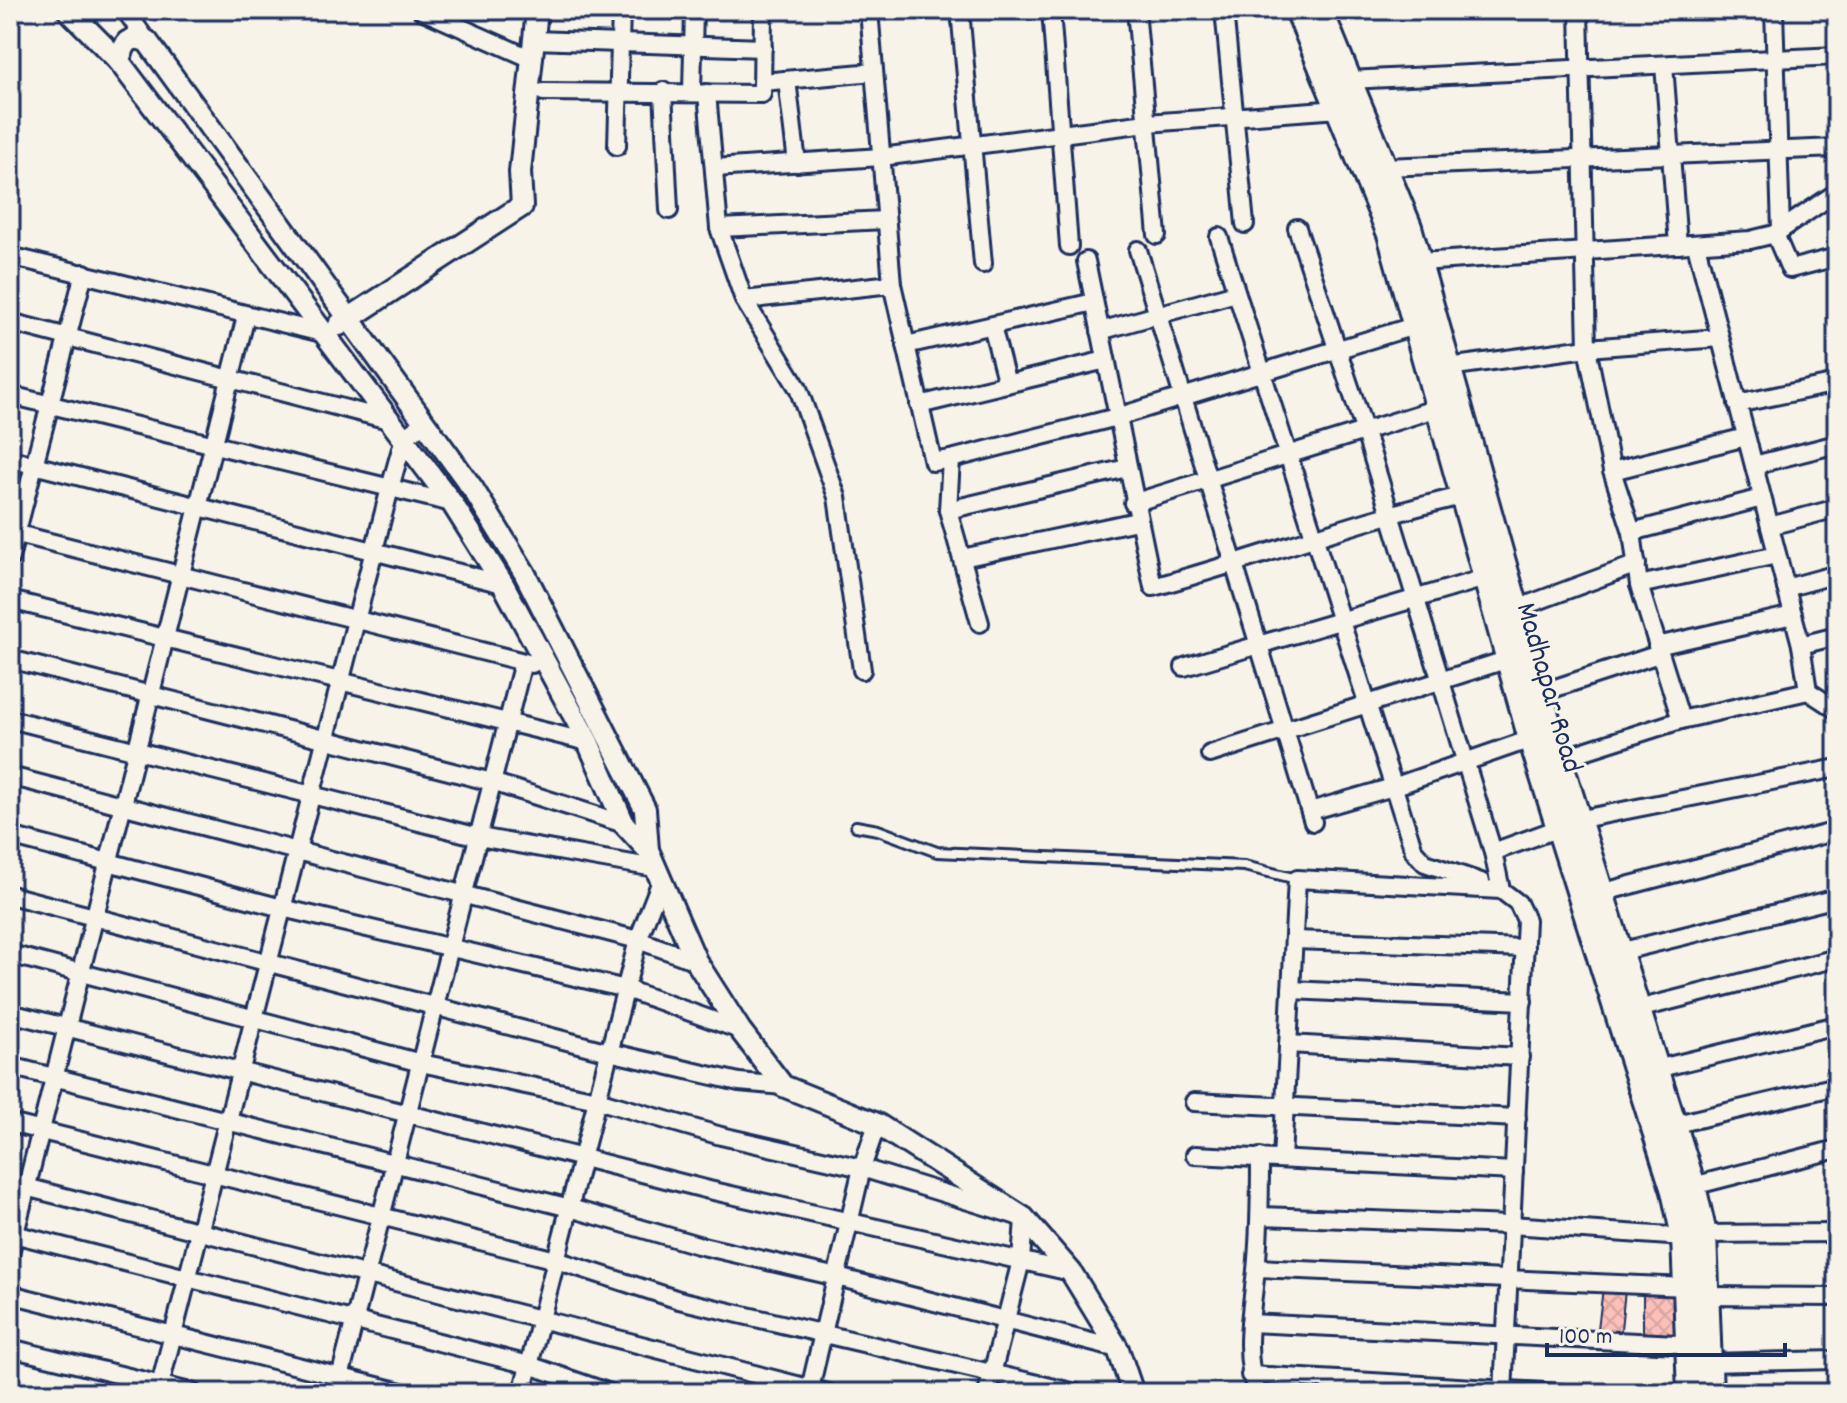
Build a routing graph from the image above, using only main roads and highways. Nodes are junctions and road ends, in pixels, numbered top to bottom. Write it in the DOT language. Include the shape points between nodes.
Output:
graph roads {
  1 [pos="1298,10"];
  2 [pos="1320,10"];
  3 [pos="1568,824"];
  4 [pos="1694,1235"];
  5 [pos="1701,1351"];
  6 [pos="1690,1393"];
  7 [pos="1710,1393"];
  1 -- 3 [label="main road, Madhapar Road" via="1390,234 1531,739"];
  2 -- 3 [label="main road, Madhapar Road" via="1420,262 1559,759"];
  3 -- 4 [label="main road, Madhapar Road" via="1674,1191"];
  3 -- 4 [label="main road, Madhapar Road" via="1600,893 1693,1186"];
  4 -- 5 [label="main road, Madhapar Road"];
  5 -- 6 [label="main road, Madhapar Road"];
  5 -- 7 [label="main road, Madhapar Road"];
}
